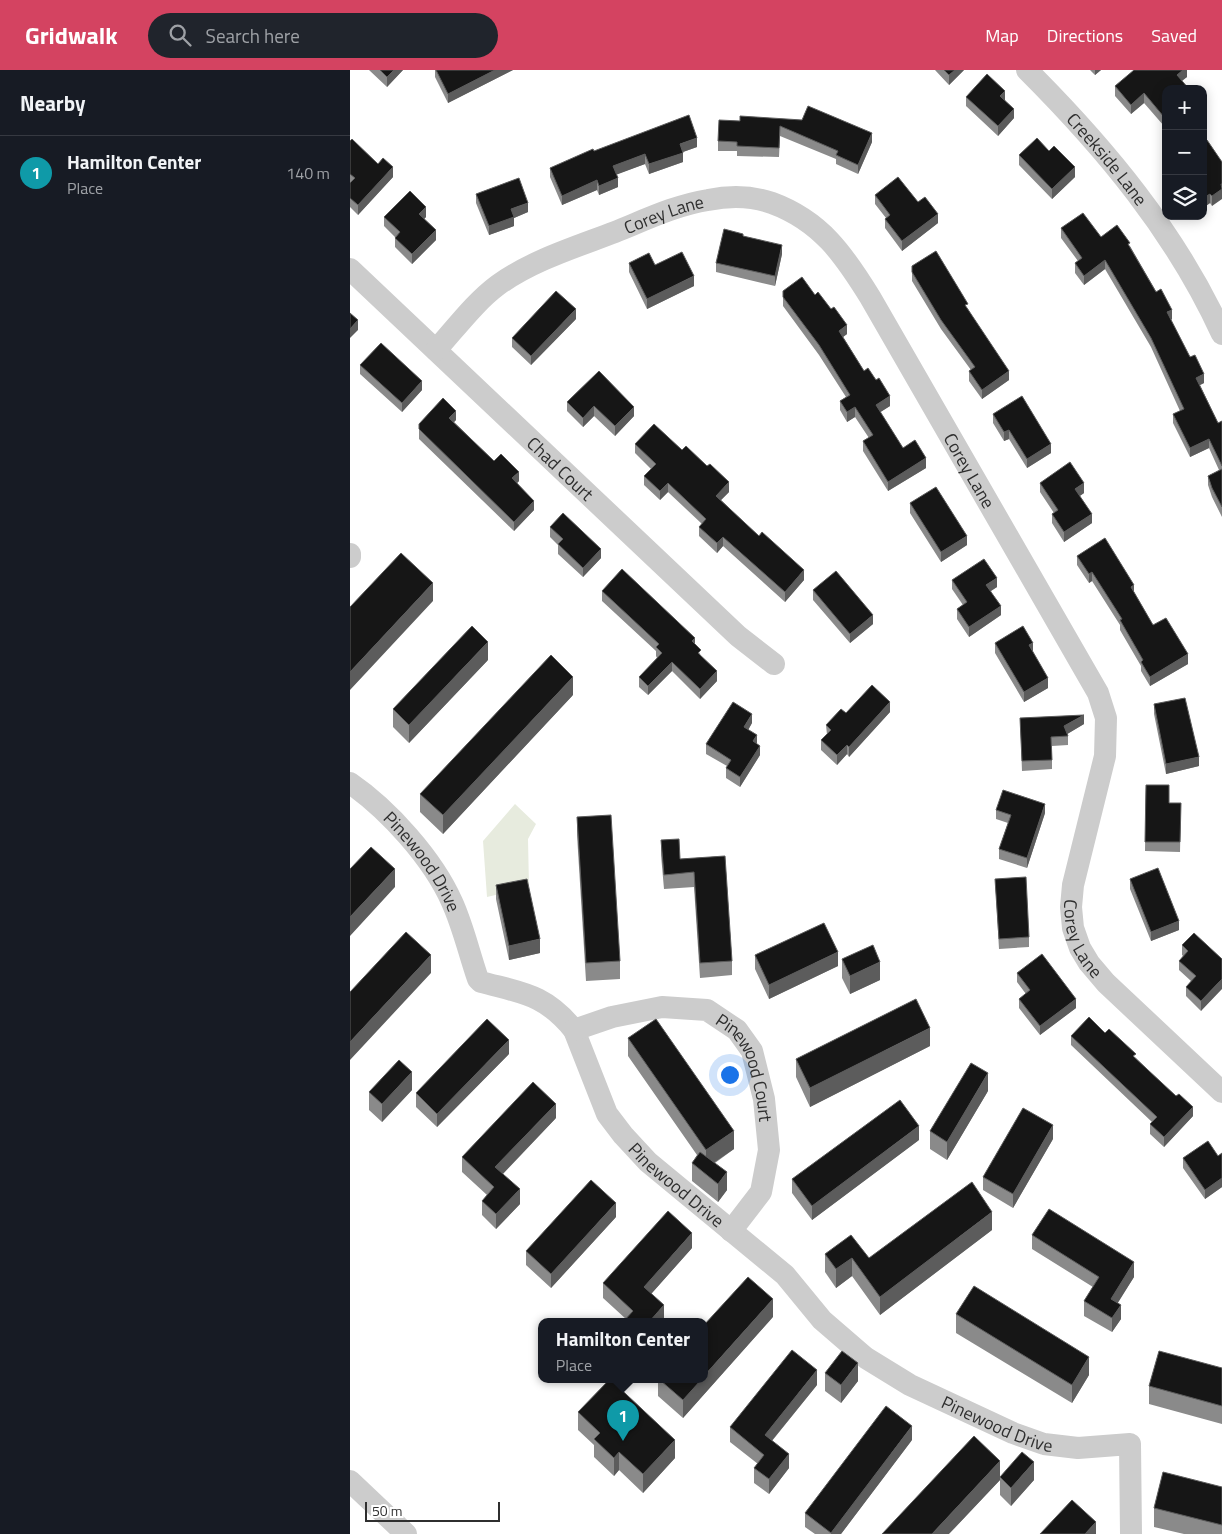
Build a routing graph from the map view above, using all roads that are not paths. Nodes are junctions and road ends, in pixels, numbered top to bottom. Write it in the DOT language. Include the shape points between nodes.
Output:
graph roads {
  1 [pos="1027,70"];
  2 [pos="350,269"];
  3 [pos="1222,334"];
  4 [pos="436,350"];
  5 [pos="774,664"];
  6 [pos="350,783"];
  7 [pos="574,1030"];
  8 [pos="1222,1092"];
  9 [pos="731,1232"];
  10 [pos="350,1481"];
  11 [pos="406,1534"];
  12 [pos="1130,1534"];
  1 -- 3 [label="street, Creekside Lane" via="1118,167 1137,192 1187,266"];
  2 -- 4 [label="street, Chad Court"];
  4 -- 5 [label="street, Chad Court" via="738,636"];
  4 -- 8 [label="street, Corey Lane" via="485,296 529,266 683,205 729,198 770,202 790,211 831,240 870,297 1098,693 1106,718 1105,756 1073,885 1071,908 1080,948 1106,983"];
  6 -- 7 [label="street, Pinewood Drive" via="406,834 436,873 452,902 478,979 532,995 566,1020"];
  7 -- 9 [label="street, Pinewood Drive" via="607,1114 623,1135 648,1162"];
  7 -- 9 [label="street, Pinewood Court" via="612,1017 662,1007 707,1010 737,1030 752,1051 764,1099 769,1150 761,1192"];
  9 -- 12 [label="street, Pinewood Drive" via="743,1238 785,1275 822,1320 866,1358 910,1386 1044,1444 1078,1448 1130,1444"];
  10 -- 11 [label="street"];
}
